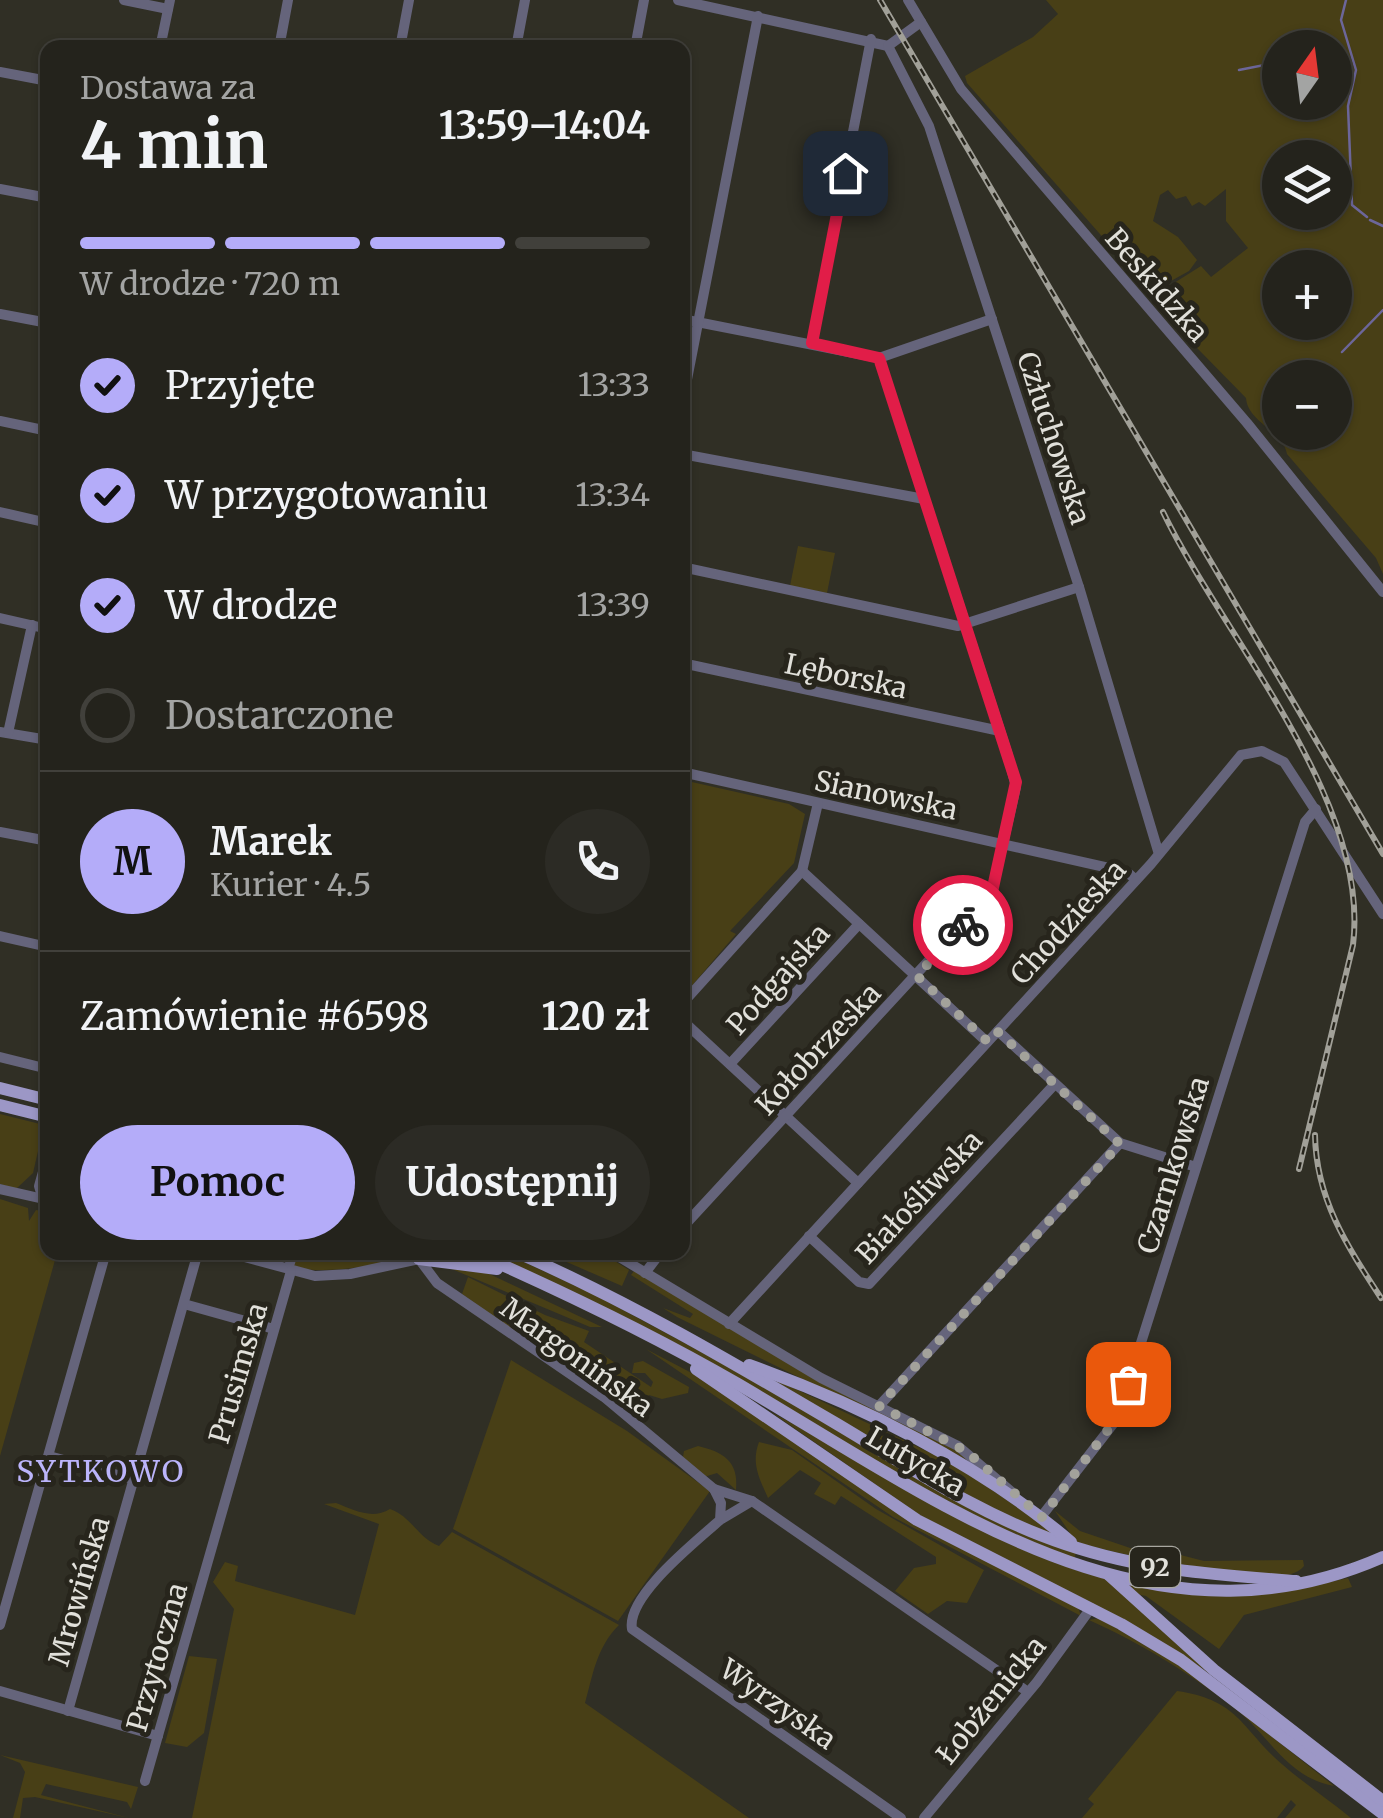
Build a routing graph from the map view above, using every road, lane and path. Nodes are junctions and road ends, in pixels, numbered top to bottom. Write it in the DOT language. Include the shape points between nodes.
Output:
graph roads {
  1 [pos="124,0"];
  2 [pos="288,0"];
  3 [pos="409,0"];
  4 [pos="524,0"];
  5 [pos="644,0"];
  6 [pos="678,0"];
  7 [pos="908,0"];
  8 [pos="169,4"];
  9 [pos="758,16"];
  10 [pos="921,22"];
  11 [pos="871,39"];
  12 [pos="162,40"];
  13 [pos="280,40"];
  14 [pos="402,40"];
  15 [pos="517,40"];
  16 [pos="636,40"];
  17 [pos="888,46"];
  18 [pos="0,72"];
  19 [pos="40,80"];
  20 [pos="0,188"];
  21 [pos="40,196"];
  22 [pos="0,314"];
  23 [pos="992,319"];
  24 [pos="690,320"];
  25 [pos="40,322"];
  26 [pos="700,322"];
  27 [pos="812,343"];
  28 [pos="879,358"];
  29 [pos="690,368"];
  30 [pos="0,421"];
  31 [pos="40,429"];
  32 [pos="690,456"];
  33 [pos="924,500"];
  34 [pos="0,512"];
  35 [pos="40,521"];
  36 [pos="690,570"];
  37 [pos="1079,587"];
  38 [pos="1383,592"];
  39 [pos="0,618"];
  40 [pos="965,624"];
  41 [pos="32,626"];
  42 [pos="40,628"];
  43 [pos="690,665"];
  44 [pos="1000,732"];
  45 [pos="4,733"];
  46 [pos="40,739"];
  47 [pos="690,774"];
  48 [pos="818,803"];
  49 [pos="1316,809"];
  50 [pos="0,832"];
  51 [pos="40,840"];
  52 [pos="1003,843"];
  53 [pos="1158,851"];
  54 [pos="802,871"];
  55 [pos="1136,880"];
  56 [pos="1383,914"];
  57 [pos="859,924"];
  58 [pos="0,936"];
  59 [pos="40,945"];
  60 [pos="917,976"];
  61 [pos="690,995"];
  62 [pos="690,1027"];
  63 [pos="998,1032"];
  64 [pos="988,1042"];
  65 [pos="0,1057"];
  66 [pos="730,1064"];
  67 [pos="40,1068"];
  68 [pos="1054,1085"];
  69 [pos="0,1088"];
  70 [pos="40,1098"];
  71 [pos="0,1105"];
  72 [pos="40,1115"];
  73 [pos="786,1116"];
  74 [pos="1120,1144"];
  75 [pos="1196,1167"];
  76 [pos="858,1183"];
  77 [pos="0,1189"];
  78 [pos="40,1198"];
  79 [pos="690,1219"];
  80 [pos="809,1236"];
  81 [pos="104,1260"];
  82 [pos="196,1260"];
  83 [pos="414,1260"];
  84 [pos="420,1260"];
  85 [pos="426,1260"];
  86 [pos="492,1260"];
  87 [pos="533,1260"];
  88 [pos="624,1260"];
  89 [pos="654,1260"];
  90 [pos="291,1262"];
  91 [pos="645,1273"];
  92 [pos="524,1274"];
  93 [pos="184,1304"];
  94 [pos="729,1324"];
  95 [pos="274,1329"];
  96 [pos="641,1331"];
  97 [pos="718,1354"];
  98 [pos="879,1406"];
  99 [pos="49,1456"];
  100 [pos="136,1480"];
  101 [pos="714,1489"];
  102 [pos="1017,1498"];
  103 [pos="752,1501"];
  104 [pos="720,1520"];
  105 [pos="1047,1522"];
  106 [pos="213,1544"];
  107 [pos="1383,1557"];
  108 [pos="1304,1582"];
  109 [pos="1090,1608"];
  110 [pos="0,1624"];
  111 [pos="0,1692"];
  112 [pos="1028,1692"];
  113 [pos="68,1711"];
  114 [pos="158,1736"];
  115 [pos="145,1781"];
  116 [pos="1383,1801"];
  117 [pos="1383,1814"];
  118 [pos="901,1818"];
  119 [pos="924,1818"];
  1 -- 8 [label="street"];
  2 -- 13 [label="street"];
  3 -- 14 [label="street"];
  4 -- 15 [label="street"];
  5 -- 16 [label="street"];
  6 -- 9 [label="street"];
  7 -- 10 [label="street, Beskidzka"];
  8 -- 12 [label="street"];
  9 -- 11 [label="street"];
  9 -- 26 [label="street"];
  10 -- 17 [label="street"];
  10 -- 38 [label="street, Beskidzka" via="961,89"];
  11 -- 17 [label="street"];
  11 -- 27 [label="street"];
  17 -- 23 [label="street, Człuchowska" via="929,126"];
  18 -- 19 [label="street"];
  20 -- 21 [label="street"];
  22 -- 25 [label="street"];
  23 -- 28 [label="street"];
  23 -- 37 [label="street, Człuchowska"];
  24 -- 26 [label="street"];
  26 -- 27 [label="street"];
  26 -- 29 [label="street"];
  27 -- 28 [label="street"];
  28 -- 33 [label="street, Kołobrzeska"];
  30 -- 31 [label="street"];
  32 -- 33 [label="street"];
  33 -- 40 [label="street, Kołobrzeska"];
  34 -- 35 [label="street"];
  36 -- 40 [label="street"];
  37 -- 40 [label="street"];
  37 -- 53 [label="street, Człuchowska"];
  39 -- 41 [label="street"];
  40 -- 44 [label="street, Kołobrzeska"];
  41 -- 42 [label="street"];
  41 -- 45 [label="street"];
  43 -- 44 [label="street, Lęborska"];
  44 -- 52 [label="street, Kołobrzeska" via="1016,786"];
  45 -- 46 [label="street"];
  47 -- 48 [label="street, Sianowska"];
  48 -- 52 [label="street, Sianowska"];
  48 -- 54 [label="street"];
  49 -- 53 [label="street, Chodzieska" via="1284,762 1252,751 1231,762"];
  49 -- 56 [label="street, Chodzieska"];
  49 -- 75 [label="street, Czarnkowska" via="1305,822"];
  50 -- 51 [label="street"];
  52 -- 55 [label="street, Sianowska" via="1127,872"];
  52 -- 60 [label="street, Kołobrzeska" via="992,892"];
  53 -- 55 [label="street, Chodzieska"];
  54 -- 57 [label="street"];
  54 -- 61 [label="street"];
  55 -- 63 [label="street, Chodzieska"];
  57 -- 60 [label="street"];
  57 -- 66 [label="street, Podgajska"];
  58 -- 59 [label="street"];
  60 -- 64 [label="street"];
  60 -- 73 [label="street, Kołobrzeska"];
  62 -- 66 [label="street"];
  63 -- 64 [label="street, Chodzieska"];
  63 -- 68 [label="street"];
  64 -- 76 [label="street, Chodzieska"];
  65 -- 67 [label="street"];
  66 -- 73 [label="street"];
  68 -- 74 [label="street"];
  68 -- 80 [label="street, Białośliwska" via="874,1281 859,1282"];
  69 -- 70 [label="main road"];
  71 -- 72 [label="main road"];
  73 -- 76 [label="street"];
  73 -- 79 [label="street, Kołobrzeska"];
  74 -- 75 [label="street"];
  74 -- 98 [label="street"];
  75 -- 105 [label="street, Czarnkowska" via="1117,1418"];
  76 -- 80 [label="street, Chodzieska"];
  77 -- 78 [label="street"];
  80 -- 94 [label="street, Chodzieska"];
  81 -- 99 [label="street"];
  82 -- 93 [label="street, Mrowińska"];
  83 -- 90 [label="street" via="332,1276"];
  84 -- 101 [label="street, Margonińska" via="437,1283 604,1397"];
  85 -- 92 [label="main road"];
  86 -- 92 [label="main road, 92"];
  87 -- 97 [label="main road, 92"];
  88 -- 91 [label="street"];
  89 -- 91 [label="street"];
  90 -- 95 [label="street, Prusimska"];
  91 -- 94 [label="street"];
  92 -- 96 [label="main road, 92"];
  93 -- 95 [label="street"];
  93 -- 100 [label="street, Mrowińska"];
  94 -- 98 [label="street"];
  95 -- 106 [label="street, Prusimska"];
  96 -- 108 [label="main road, Lutycka / 92" via="951,1510 1033,1550 1114,1576 1188,1588 1250,1592"];
  96 -- 109 [label="main road" via="917,1520"];
  97 -- 102 [label="main road" via="935,1449"];
  97 -- 108 [label="main road, Lutycka / 92" via="1038,1535 1169,1570"];
  98 -- 102 [label="street" via="966,1451"];
  99 -- 100 [label="street"];
  99 -- 110 [label="street"];
  100 -- 113 [label="street, Mrowińska"];
  101 -- 103 [label="street, Margonińska"];
  101 -- 104 [label="street"];
  102 -- 105 [label="main road"];
  103 -- 104 [label="street"];
  103 -- 112 [label="street, Margonińska"];
  104 -- 118 [label="street, Wyrzyska" via="648,1589 631,1625"];
  105 -- 116 [label="main road" via="1214,1670"];
  106 -- 114 [label="street, Przytoczna"];
  107 -- 108 [label="main road, Lutycka / 92"];
  109 -- 112 [label="street, Łobżenicka"];
  109 -- 117 [label="main road" via="1190,1666"];
  111 -- 113 [label="street"];
  112 -- 119 [label="street, Łobżenicka"];
  113 -- 114 [label="street"];
  114 -- 115 [label="street, Przytoczna"];
}
